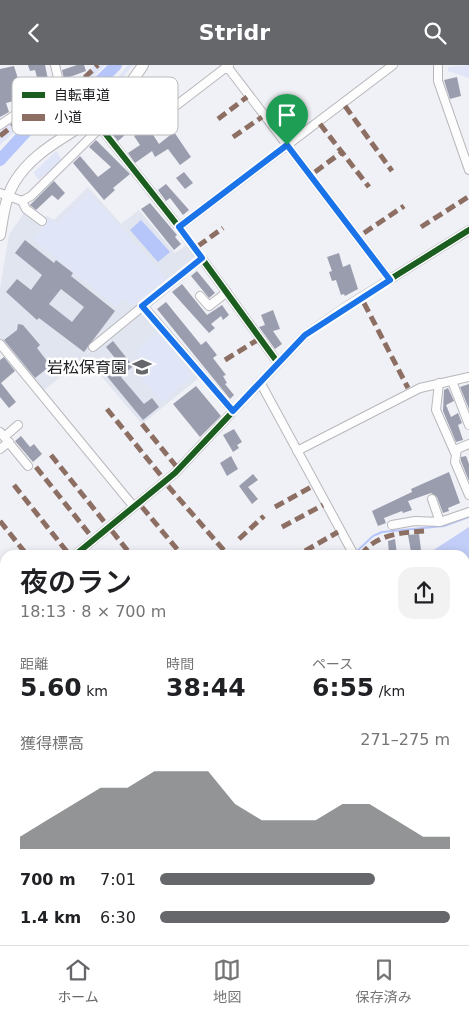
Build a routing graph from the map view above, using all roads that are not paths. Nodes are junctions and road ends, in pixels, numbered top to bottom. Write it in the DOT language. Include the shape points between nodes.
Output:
graph roads {
  1 [pos="54,65"];
  2 [pos="143,65"];
  3 [pos="393,65"];
  4 [pos="438,65"];
  5 [pos="228,66"];
  6 [pos="58,77"];
  7 [pos="134,77"];
  8 [pos="178,104"];
  9 [pos="12,117"];
  10 [pos="0,125"];
  11 [pos="68,135"];
  12 [pos="94,135"];
  13 [pos="105,135"];
  14 [pos="287,145"];
  15 [pos="469,170"];
  16 [pos="4,195"];
  17 [pos="22,201"];
  18 [pos="42,221"];
  19 [pos="179,227"];
  20 [pos="469,230"];
  21 [pos="0,235"];
  22 [pos="202,258"];
  23 [pos="390,280"];
  24 [pos="227,292"];
  25 [pos="200,296"];
  26 [pos="142,306"];
  27 [pos="0,344"];
  28 [pos="93,347"];
  29 [pos="278,363"];
  30 [pos="469,377"];
  31 [pos="452,381"];
  32 [pos="260,382"];
  33 [pos="439,383"];
  34 [pos="233,411"];
  35 [pos="18,425"];
  36 [pos="469,425"];
  37 [pos="4,437"];
  38 [pos="469,444"];
  39 [pos="0,449"];
  40 [pos="297,451"];
  41 [pos="455,453"];
  42 [pos="28,466"];
  43 [pos="469,497"];
  44 [pos="432,499"];
  45 [pos="134,507"];
  46 [pos="469,512"];
  47 [pos="440,522"];
  48 [pos="392,525"];
  49 [pos="81,550"];
  50 [pos="351,550"];
  1 -- 6 [label="street"];
  2 -- 7 [label="main road"];
  3 -- 14 [label="street"];
  4 -- 15 [label="street" via="438,81"];
  5 -- 8 [label="street"];
  5 -- 14 [label="street"];
  9 -- 10 [label="street"];
  11 -- 16 [label="main road" via="33,159"];
  12 -- 17 [label="street"];
  13 -- 19 [label="street"];
  14 -- 19 [label="street"];
  14 -- 23 [label="street"];
  16 -- 17 [label="street"];
  16 -- 21 [label="main road"];
  17 -- 18 [label="street" via="26,209"];
  19 -- 22 [label="street"];
  20 -- 23 [label="street"];
  22 -- 24 [label="street"];
  22 -- 26 [label="street"];
  23 -- 29 [label="street" via="305,335"];
  24 -- 25 [label="street" via="209,306"];
  24 -- 29 [label="street"];
  26 -- 28 [label="street"];
  26 -- 34 [label="street"];
  27 -- 45 [label="street"];
  29 -- 32 [label="street"];
  30 -- 31 [label="street"];
  31 -- 33 [label="street"];
  31 -- 36 [label="street"];
  32 -- 34 [label="street"];
  32 -- 40 [label="street"];
  33 -- 40 [label="street" via="420,388"];
  33 -- 41 [label="street" via="436,409"];
  34 -- 45 [label="street" via="175,473"];
  35 -- 37 [label="street"];
  37 -- 39 [label="street"];
  37 -- 42 [label="street"];
  38 -- 41 [label="street"];
  40 -- 50 [label="street"];
  41 -- 43 [label="street" via="455,462"];
  44 -- 47 [label="street"];
  45 -- 49 [label="street"];
  46 -- 47 [label="street"];
  47 -- 48 [label="street"];
}
